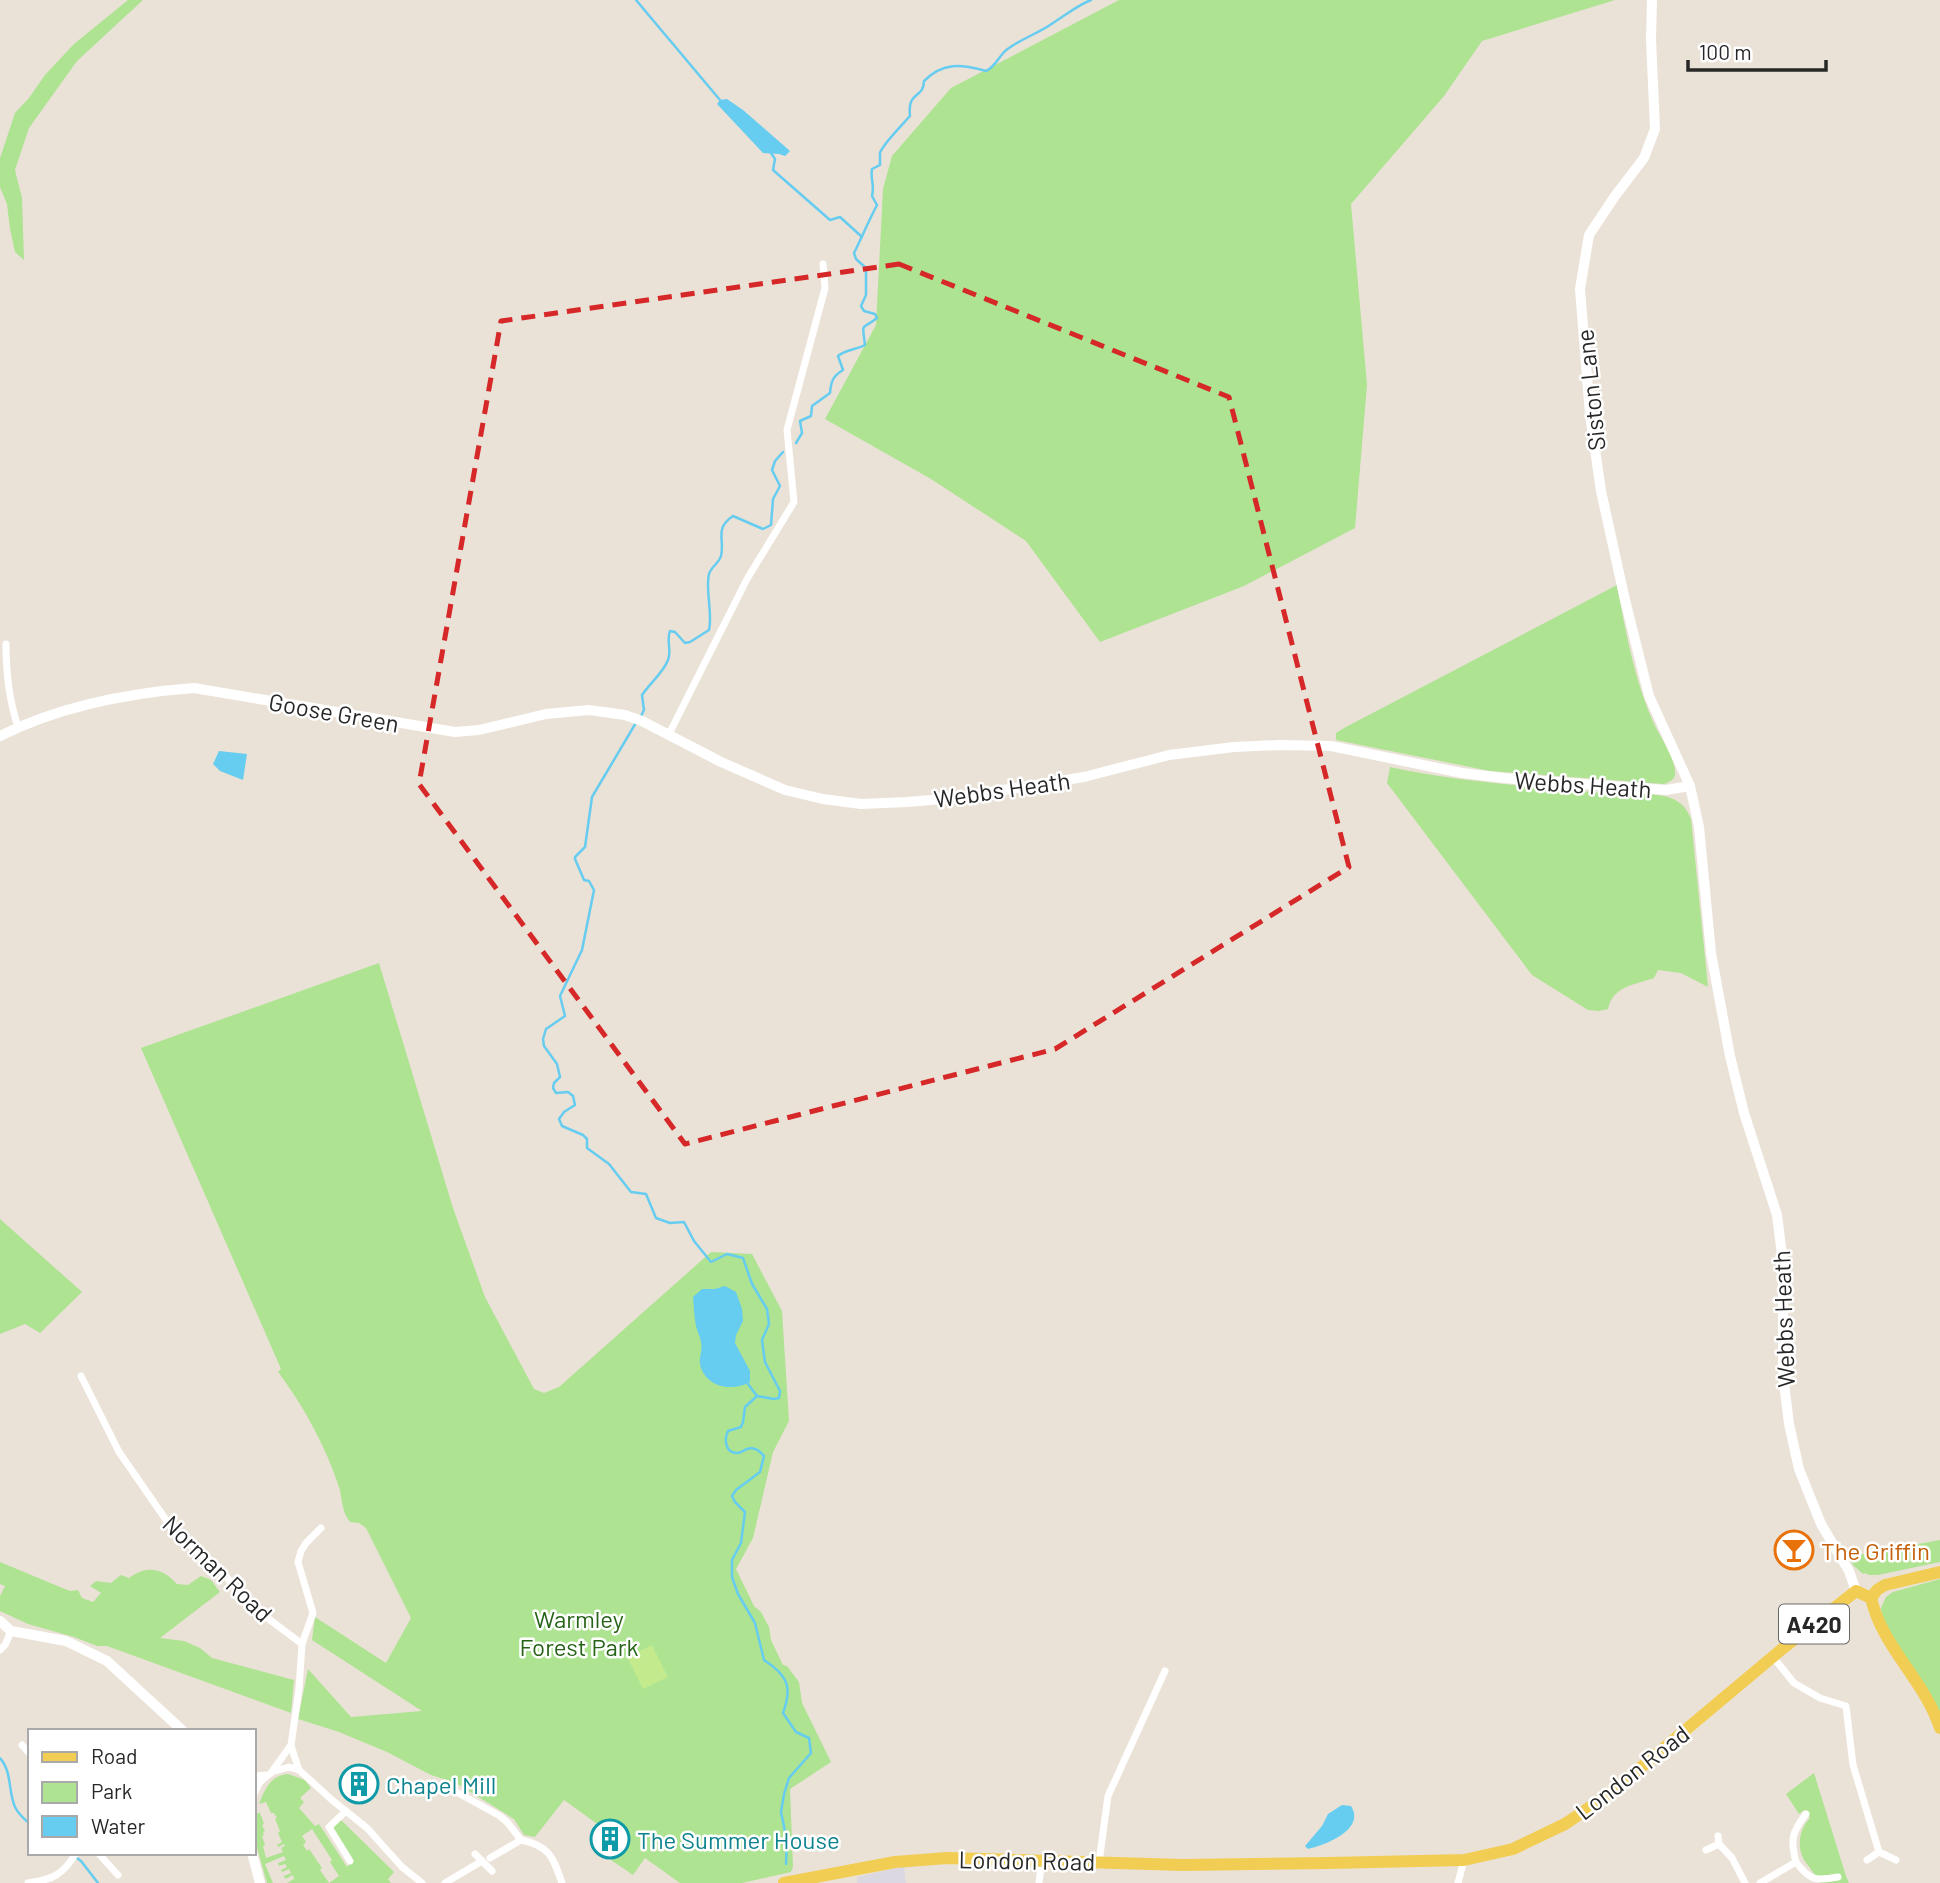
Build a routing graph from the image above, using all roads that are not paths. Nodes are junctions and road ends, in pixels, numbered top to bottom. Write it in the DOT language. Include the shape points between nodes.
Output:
graph roads {
  1 [pos="1652,0"];
  2 [pos="823,264"];
  3 [pos="6,644"];
  4 [pos="18,727"];
  5 [pos="669,734"];
  6 [pos="0,736"];
  7 [pos="1690,786"];
  8 [pos="81,1376"];
  9 [pos="320,1528"];
  10 [pos="1940,1572"];
  11 [pos="1856,1591"];
  12 [pos="1871,1598"];
  13 [pos="0,1621"];
  14 [pos="10,1631"];
  15 [pos="303,1641"];
  16 [pos="0,1650"];
  17 [pos="1773,1657"];
  18 [pos="1165,1671"];
  19 [pos="1940,1728"];
  20 [pos="181,1729"];
  21 [pos="22,1745"];
  22 [pos="291,1745"];
  23 [pos="28,1752"];
  24 [pos="299,1770"];
  25 [pos="269,1774"];
  26 [pos="256,1776"];
  27 [pos="451,1789"];
  28 [pos="256,1790"];
  29 [pos="346,1811"];
  30 [pos="1805,1814"];
  31 [pos="521,1840"];
  32 [pos="1706,1850"];
  33 [pos="1879,1852"];
  34 [pos="475,1854"];
  35 [pos="75,1855"];
  36 [pos="100,1855"];
  37 [pos="253,1855"];
  38 [pos="486,1859"];
  39 [pos="1042,1860"];
  40 [pos="1464,1860"];
  41 [pos="1867,1860"];
  42 [pos="1896,1860"];
  43 [pos="350,1861"];
  44 [pos="1099,1862"];
  45 [pos="1796,1862"];
  46 [pos="492,1871"];
  47 [pos="118,1875"];
  48 [pos="1838,1877"];
  49 [pos="28,1883"];
  50 [pos="260,1883"];
  51 [pos="422,1883"];
  52 [pos="445,1883"];
  53 [pos="562,1883"];
  54 [pos="784,1883"];
  55 [pos="1039,1883"];
  56 [pos="1458,1883"];
  57 [pos="1745,1883"];
  58 [pos="1760,1883"];
  1 -- 7 [label="street, Siston Lane" via="1655,129 1644,158 1589,235 1580,289 1600,486 1625,600 1650,696"];
  2 -- 5 [label="street" via="825,288 787,430 794,502 747,579"];
  3 -- 4 [label="street" via="11,705"];
  4 -- 5 [label="street, Goose Green" via="93,703 194,688 456,733 589,710 625,715"];
  4 -- 6 [label="street, Goose Green"];
  5 -- 7 [label="street, Webbs Heath" via="785,790 861,804 954,798 1084,777 1169,755 1279,745 1331,746 1504,778 1666,790"];
  7 -- 11 [label="street, Webbs Heath" via="1699,827 1711,953 1730,1056 1777,1214 1789,1424 1803,1480"];
  8 -- 15 [label="street, Norman Road" via="119,1452 180,1538 217,1565 253,1607"];
  9 -- 15 [label="street, Norman Road" via="301,1551 299,1562 313,1614"];
  10 -- 12 [label="main road, A420" via="1885,1585"];
  11 -- 12 [label="main road, A420"];
  11 -- 17 [label="main road, London Road / A420"];
  12 -- 19 [label="main road" via="1875,1616 1925,1695"];
  13 -- 14 [label="street"];
  14 -- 16 [label="street"];
  14 -- 20 [label="street" via="66,1641 107,1661"];
  15 -- 22 [label="street"];
  17 -- 33 [label="street" via="1794,1683 1846,1706 1853,1765"];
  17 -- 40 [label="main road, London Road / A420" via="1608,1795 1565,1825 1513,1849"];
  18 -- 44 [label="street" via="1108,1796"];
  21 -- 23 [label="street"];
  22 -- 24 [label="street"];
  22 -- 25 [label="street"];
  24 -- 25 [label="street" via="289,1767"];
  24 -- 29 [label="street"];
  25 -- 26 [label="street"];
  25 -- 28 [label="street"];
  27 -- 31 [label="street" via="500,1816"];
  29 -- 43 [label="street" via="329,1827"];
  29 -- 51 [label="street"];
  30 -- 45 [label="street" via="1795,1828 1792,1847"];
  31 -- 38 [label="street"];
  31 -- 53 [label="street" via="547,1850"];
  32 -- 57 [label="street" via="1719,1840"];
  33 -- 41 [label="street"];
  33 -- 42 [label="street"];
  34 -- 38 [label="street"];
  35 -- 49 [label="street" via="58,1875"];
  36 -- 47 [label="street"];
  37 -- 50 [label="street"];
  38 -- 46 [label="street"];
  38 -- 52 [label="street"];
  39 -- 44 [label="main road, London Road / A420"];
  39 -- 54 [label="main road, London Road / A420" via="895,1861"];
  39 -- 55 [label="street"];
  40 -- 44 [label="main road, London Road / A420"];
  40 -- 56 [label="street"];
  45 -- 48 [label="street" via="1804,1874 1820,1881"];
  45 -- 58 [label="street"];
}
